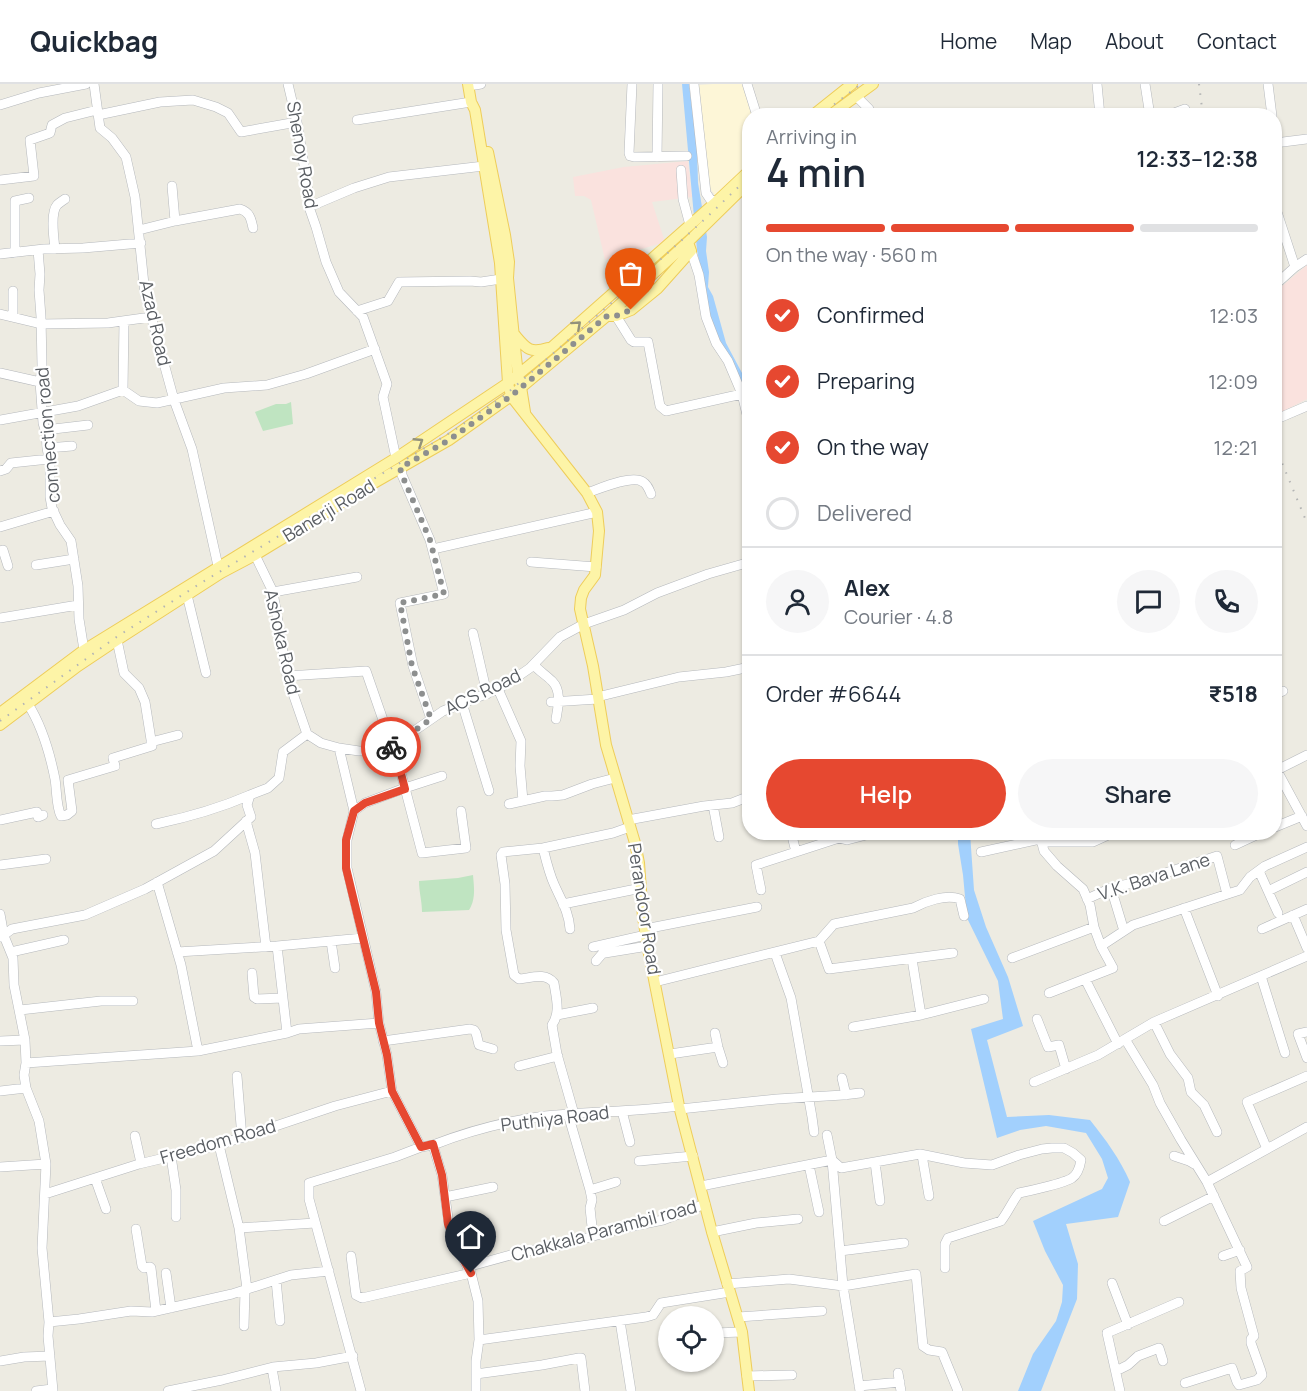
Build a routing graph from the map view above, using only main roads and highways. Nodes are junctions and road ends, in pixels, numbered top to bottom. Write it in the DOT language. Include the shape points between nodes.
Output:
graph roads {
  1 [pos="468,84"];
  2 [pos="475,84"];
  3 [pos="873,84"];
  4 [pos="845,86"];
  5 [pos="855,96"];
  6 [pos="821,108"];
  7 [pos="839,108"];
  8 [pos="742,178"];
  9 [pos="742,188"];
  10 [pos="707,216"];
  11 [pos="499,232"];
  12 [pos="689,247"];
  13 [pos="648,270"];
  14 [pos="505,279"];
  15 [pos="611,316"];
  16 [pos="514,334"];
  17 [pos="552,347"];
  18 [pos="518,375"];
  19 [pos="508,383"];
  20 [pos="521,387"];
  21 [pos="511,396"];
  22 [pos="467,411"];
  23 [pos="526,415"];
  24 [pos="477,420"];
  25 [pos="394,465"];
  26 [pos="220,570"];
  27 [pos="0,713"];
  28 [pos="0,725"];
  29 [pos="749,1391"];
  1 -- 11 [label="main road"];
  2 -- 11 [label="main road"];
  3 -- 5 [label="main road"];
  4 -- 5 [label="main road"];
  4 -- 6 [label="main road"];
  5 -- 7 [label="main road"];
  8 -- 10 [label="main road, Banerji Road"];
  9 -- 10 [label="main road, Banerji Road"];
  10 -- 12 [label="main road, Banerji Road"];
  10 -- 13 [label="main road, Banerji Road" via="690,225"];
  11 -- 14 [label="main road"];
  11 -- 14 [label="main road" via="509,262"];
  12 -- 13 [label="main road, Banerji Road"];
  12 -- 15 [label="main road" via="658,288 631,310"];
  13 -- 15 [label="main road, Banerji Road"];
  17 -- 13 [label="main road, Banerji Road, one-way"];
  14 -- 16 [label="main road, Perandoor Road"];
  14 -- 19 [label="main road"];
  15 -- 20 [label="main road, Banerji Road"];
  16 -- 17 [label="main road" via="525,348 538,352"];
  16 -- 18 [label="main road, Perandoor Road"];
  17 -- 18 [label="main road, Banerji Road"];
  18 -- 19 [label="main road, Banerji Road"];
  18 -- 20 [label="main road, Perandoor Road"];
  19 -- 21 [label="main road"];
  19 -- 22 [label="main road, Banerji Road"];
  20 -- 21 [label="main road, Banerji Road"];
  20 -- 23 [label="main road, Perandoor Road"];
  21 -- 23 [label="main road, Perandoor Road"];
  21 -- 24 [label="main road, Banerji Road"];
  22 -- 24 [label="main road"];
  25 -- 22 [label="main road, Banerji Road, one-way"];
  23 -- 29 [label="main road, Perandoor Road" via="587,493 597,512 595,574 584,590 580,609 606,745 639,863 646,936 680,1108 742,1332"];
  24 -- 25 [label="main road, Banerji Road" via="449,440"];
  25 -- 26 [label="main road, Banerji Road"];
  25 -- 26 [label="main road, Banerji Road" via="255,555"];
  26 -- 27 [label="main road, Banerji Road" via="84,650"];
  26 -- 28 [label="main road, Banerji Road" via="78,666"];
}
